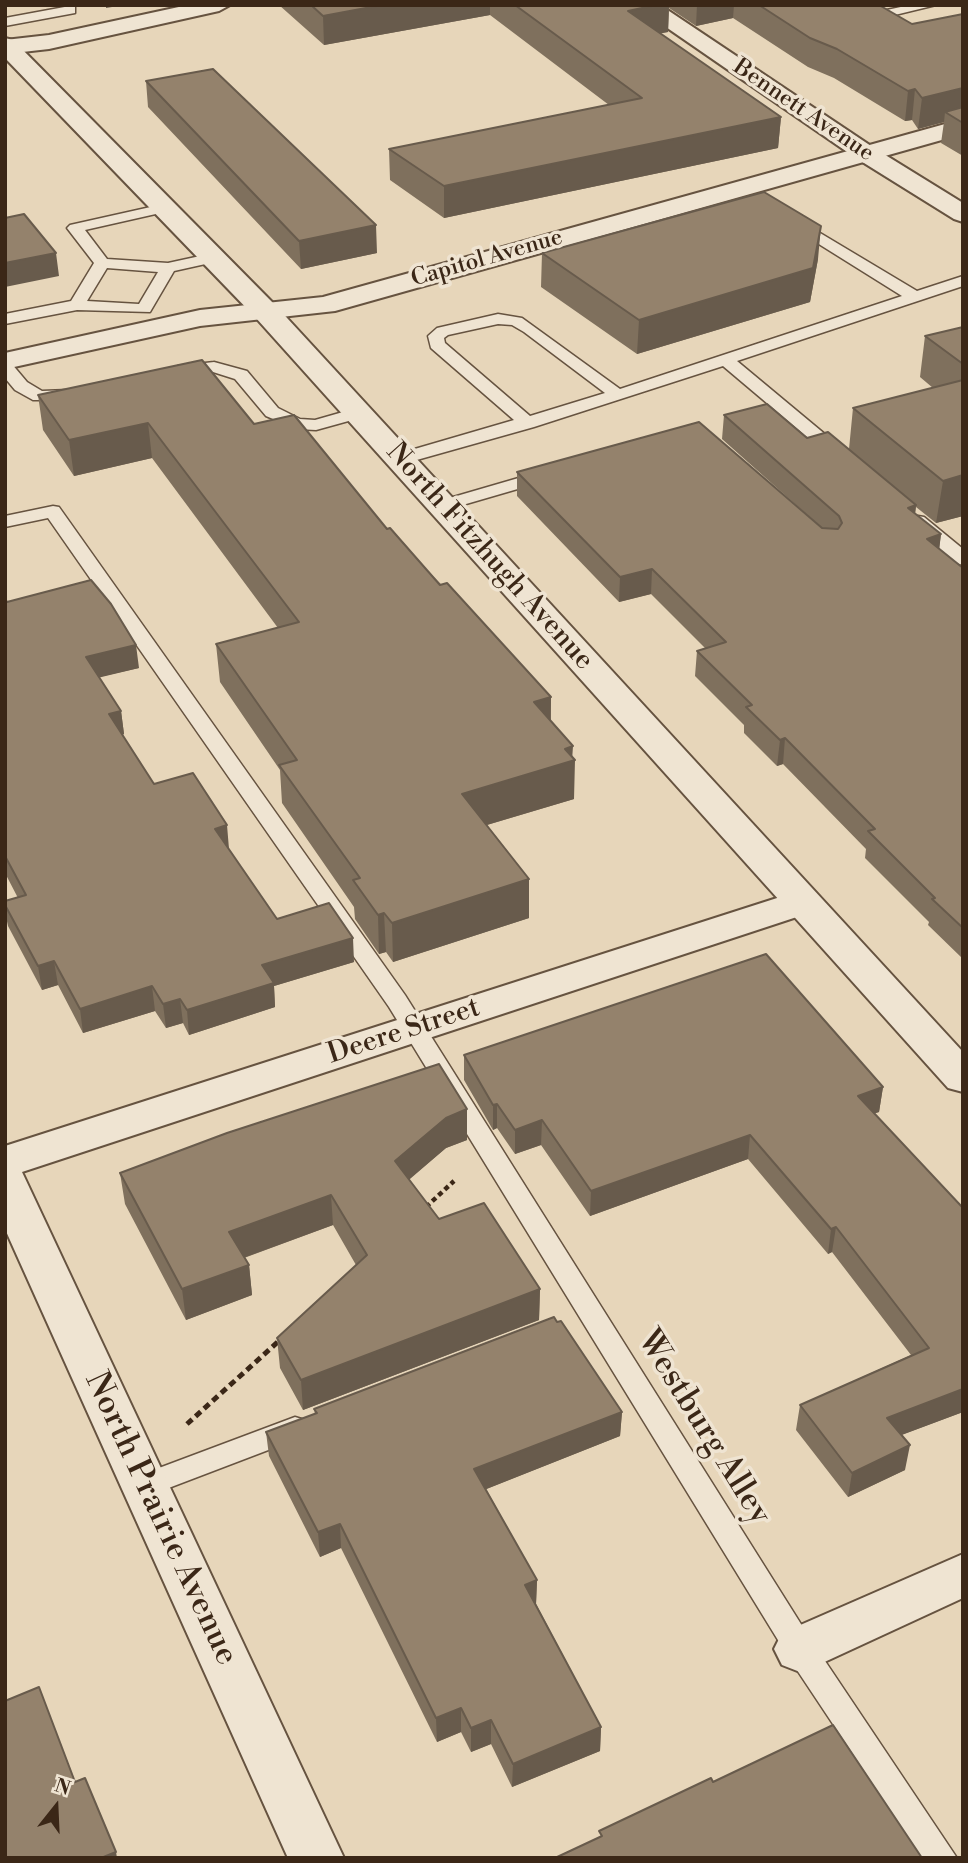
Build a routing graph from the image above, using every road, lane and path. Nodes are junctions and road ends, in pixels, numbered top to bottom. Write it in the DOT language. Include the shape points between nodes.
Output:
graph roads {
  1 [pos="219,5"];
  2 [pos="645,5"];
  3 [pos="842,5"];
  4 [pos="930,5"];
  5 [pos="67,8"];
  6 [pos="93,33"];
  7 [pos="6,40"];
  8 [pos="963,126"];
  9 [pos="864,153"];
  10 [pos="164,208"];
  11 [pos="778,212"];
  12 [pos="963,214"];
  13 [pos="214,258"];
  14 [pos="102,263"];
  15 [pos="168,268"];
  16 [pos="963,281"];
  17 [pos="915,297"];
  18 [pos="77,304"];
  19 [pos="104,307"];
  20 [pos="266,312"];
  21 [pos="5,319"];
  22 [pos="119,335"];
  23 [pos="725,359"];
  24 [pos="5,361"];
  25 [pos="5,367"];
  26 [pos="165,374"];
  27 [pos="86,392"];
  28 [pos="618,395"];
  29 [pos="357,413"];
  30 [pos="528,423"];
  31 [pos="400,459"];
  32 [pos="849,464"];
  33 [pos="564,469"];
  34 [pos="442,506"];
  35 [pos="901,507"];
  36 [pos="5,522"];
  37 [pos="963,559"];
  38 [pos="802,902"];
  39 [pos="415,1028"];
  40 [pos="963,1078"];
  41 [pos="5,1162"];
  42 [pos="5,1181"];
  43 [pos="454,1181"];
  44 [pos="423,1209"];
  45 [pos="290,1331"];
  46 [pos="319,1419"];
  47 [pos="187,1424"];
  48 [pos="145,1486"];
  49 [pos="963,1575"];
  50 [pos="800,1649"];
  51 [pos="316,1858"];
  52 [pos="941,1858"];
  1 -- 6 [label="street"];
  2 -- 9 [label="street, Bennett Avenue"];
  3 -- 4 [label="lane" via="866,18"];
  5 -- 6 [label="lane"];
  5 -- 7 [label="lane"];
  6 -- 7 [label="street"];
  7 -- 10 [label="street, North Fitzhugh Avenue"];
  8 -- 9 [label="street, Capitol Avenue"];
  9 -- 12 [label="street, Bennett Avenue"];
  9 -- 20 [label="street, Capitol Avenue" via="748,194 325,305"];
  10 -- 13 [label="street, North Fitzhugh Avenue"];
  10 -- 14 [label="lane" via="75,228"];
  11 -- 17 [label="lane"];
  13 -- 15 [label="lane"];
  13 -- 20 [label="street, North Fitzhugh Avenue"];
  14 -- 15 [label="lane"];
  14 -- 18 [label="lane"];
  15 -- 19 [label="lane" via="144,309"];
  16 -- 17 [label="lane"];
  17 -- 23 [label="lane"];
  18 -- 19 [label="lane"];
  18 -- 21 [label="lane"];
  19 -- 22 [label="lane"];
  20 -- 22 [label="street, Capitol Avenue" via="200,318"];
  20 -- 29 [label="street, North Fitzhugh Avenue"];
  22 -- 24 [label="street, Capitol Avenue"];
  23 -- 28 [label="lane"];
  23 -- 32 [label="lane"];
  25 -- 27 [label="lane" via="21,386 39,396"];
  26 -- 29 [label="lane" via="196,367 227,368 241,375 272,412 297,424 316,425"];
  28 -- 30 [label="lane"];
  28 -- 30 [label="lane" via="516,321 498,319 436,336 437,345"];
  29 -- 31 [label="street, North Fitzhugh Avenue"];
  30 -- 31 [label="lane"];
  31 -- 34 [label="street, North Fitzhugh Avenue"];
  33 -- 34 [label="lane"];
  34 -- 38 [label="street, North Fitzhugh Avenue"];
  35 -- 37 [label="lane"];
  36 -- 39 [label="lane, Westburg Alley" via="53,511"];
  38 -- 39 [label="street, Deere Street"];
  38 -- 40 [label="street, North Fitzhugh Avenue"];
  39 -- 41 [label="street, Deere Street"];
  39 -- 50 [label="lane, Westburg Alley"];
  42 -- 48 [label="street, North Prairie Avenue"];
  43 -- 44 [label="path"];
  45 -- 47 [label="path"];
  46 -- 48 [label="lane"];
  48 -- 51 [label="street, North Prairie Avenue"];
  49 -- 50 [label="street"];
  50 -- 52 [label="lane, Westburg Alley"];
}
